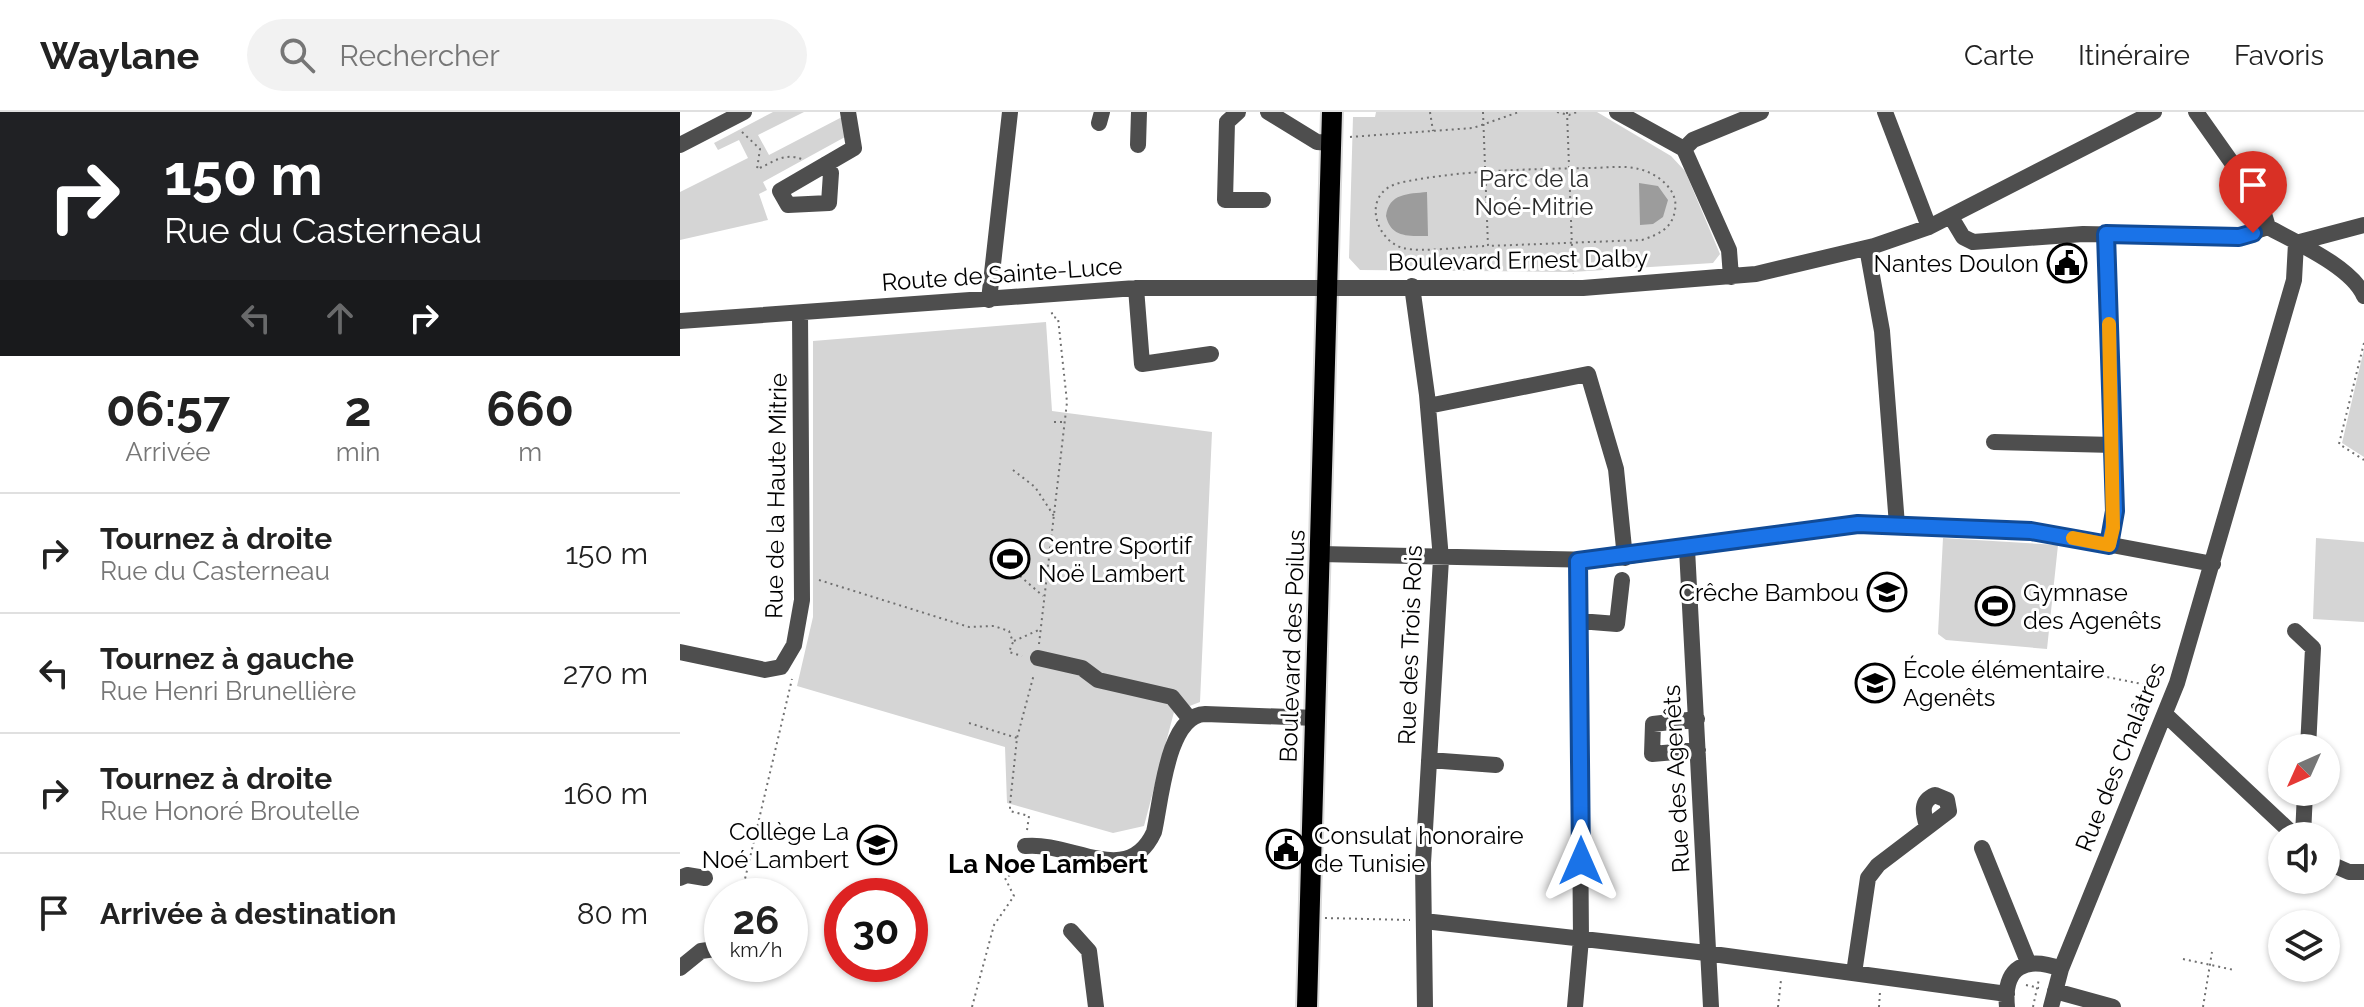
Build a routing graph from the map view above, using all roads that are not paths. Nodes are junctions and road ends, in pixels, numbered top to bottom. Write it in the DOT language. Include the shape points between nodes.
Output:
graph roads {
  1 [pos="848,112"];
  2 [pos="1010,112"];
  3 [pos="1139,112"];
  4 [pos="1238,112"];
  5 [pos="1268,112"];
  6 [pos="1617,112"];
  7 [pos="1761,112"];
  8 [pos="1885,112"];
  9 [pos="2154,112"];
  10 [pos="2196,112"];
  11 [pos="737,115"];
  12 [pos="1332,127"];
  13 [pos="680,145"];
  14 [pos="1138,145"];
  15 [pos="1684,149"];
  16 [pos="820,168"];
  17 [pos="1263,200"];
  18 [pos="1951,217"];
  19 [pos="2364,225"];
  20 [pos="1929,227"];
  21 [pos="2268,227"];
  22 [pos="2106,234"];
  23 [pos="2296,243"];
  24 [pos="1867,248"];
  25 [pos="1731,277"];
  26 [pos="1327,286"];
  27 [pos="1412,286"];
  28 [pos="1136,288"];
  29 [pos="2363,289"];
  30 [pos="989,300"];
  31 [pos="800,313"];
  32 [pos="680,321"];
  33 [pos="1211,354"];
  34 [pos="1428,406"];
  35 [pos="1994,442"];
  36 [pos="2114,445"];
  37 [pos="1897,525"];
  38 [pos="2109,545"];
  39 [pos="1687,549"];
  40 [pos="1320,554"];
  41 [pos="1625,558"];
  42 [pos="1441,559"];
  43 [pos="1578,561"];
  44 [pos="2213,564"];
  45 [pos="1622,580"];
  46 [pos="1579,621"];
  47 [pos="2295,631"];
  48 [pos="680,652"];
  49 [pos="1030,661"];
  50 [pos="2166,715"];
  51 [pos="1189,718"];
  52 [pos="1316,718"];
  53 [pos="1697,719"];
  54 [pos="2309,734"];
  55 [pos="1698,750"];
  56 [pos="1429,760"];
  57 [pos="1496,765"];
  58 [pos="2280,822"];
  59 [pos="1927,826"];
  60 [pos="1025,846"];
  61 [pos="1982,848"];
  62 [pos="2340,868"];
  63 [pos="2364,872"];
  64 [pos="680,878"];
  65 [pos="705,878"];
  66 [pos="1424,921"];
  67 [pos="1071,931"];
  68 [pos="1581,939"];
  69 [pos="704,951"];
  70 [pos="1708,953"];
  71 [pos="2036,962"];
  72 [pos="680,968"];
  73 [pos="2061,969"];
  74 [pos="1854,973"];
  75 [pos="2008,994"];
  76 [pos="2048,995"];
  77 [pos="1096,1007"];
  78 [pos="1307,1007"];
  79 [pos="1425,1007"];
  80 [pos="1575,1007"];
  81 [pos="1711,1007"];
  82 [pos="2113,1007"];
  1 -- 16 [label="street" via="854,148"];
  2 -- 30 [label="street"];
  3 -- 14 [label="street"];
  4 -- 17 [label="street" via="1227,122 1225,200"];
  5 -- 12 [label="street" via="1317,142"];
  6 -- 15 [label="street"];
  7 -- 15 [label="street" via="1693,140"];
  8 -- 20 [label="street"];
  9 -- 18 [label="street, Boulevard Ernest Dalby"];
  10 -- 21 [label="street" via="2261,204"];
  11 -- 13 [label="street"];
  12 -- 26 [label="main road, Boulevard des Poilus"];
  15 -- 25 [label="street" via="1729,250"];
  18 -- 20 [label="street, Boulevard Ernest Dalby"];
  18 -- 22 [label="street" via="1963,237 1973,242"];
  19 -- 23 [label="street"];
  20 -- 24 [label="street, Boulevard Ernest Dalby"];
  21 -- 22 [label="street" via="2239,237"];
  21 -- 23 [label="street"];
  22 -- 36 [label="street"];
  23 -- 29 [label="street"];
  23 -- 44 [label="street, Rue des Chalâtres" via="2294,280"];
  24 -- 25 [label="street, Boulevard Ernest Dalby"];
  24 -- 37 [label="street" via="1882,331"];
  25 -- 27 [label="street, Boulevard Ernest Dalby" via="1573,287"];
  26 -- 27 [label="street, Boulevard Ernest Dalby"];
  26 -- 28 [label="street, Route de Sainte-Luce"];
  26 -- 40 [label="main road, Boulevard des Poilus"];
  27 -- 34 [label="street, Rue des Trois Rois"];
  28 -- 30 [label="street, Route de Sainte-Luce"];
  28 -- 33 [label="street" via="1142,364"];
  30 -- 31 [label="street, Route de Sainte-Luce"];
  31 -- 32 [label="street, Route de Sainte-Luce"];
  31 -- 48 [label="street, Rue de la Haute Mitrie" via="802,608 794,645 781,667 761,670"];
  34 -- 41 [label="street" via="1588,374 1616,469"];
  34 -- 42 [label="street, Rue des Trois Rois"];
  35 -- 36 [label="street"];
  36 -- 38 [label="street" via="2115,511"];
  37 -- 38 [label="street" via="2031,531"];
  37 -- 39 [label="street" via="1858,524"];
  38 -- 44 [label="street"];
  39 -- 41 [label="street"];
  39 -- 53 [label="street, Rue des Agenêts"];
  40 -- 42 [label="street"];
  40 -- 52 [label="main road, Boulevard des Poilus"];
  41 -- 43 [label="street"];
  42 -- 43 [label="street"];
  42 -- 56 [label="street, Rue des Trois Rois"];
  43 -- 46 [label="street"];
  44 -- 50 [label="street, Rue des Chalâtres"];
  45 -- 46 [label="street" via="1617,624"];
  46 -- 68 [label="street"];
  47 -- 54 [label="street" via="2313,648"];
  49 -- 51 [label="street" via="1082,668 1098,680 1172,697"];
  50 -- 58 [label="street"];
  50 -- 73 [label="street, Rue des Chalâtres"];
  51 -- 52 [label="street"];
  51 -- 60 [label="street" via="1175,736 1154,832 1139,856 1115,862 1046,844"];
  52 -- 78 [label="main road, Boulevard des Poilus"];
  53 -- 55 [label="street, Rue des Agenêts"];
  53 -- 55 [label="street" via="1653,724 1652,754"];
  55 -- 70 [label="street, Rue des Agenêts"];
  56 -- 57 [label="street"];
  56 -- 66 [label="street, Rue des Trois Rois"];
  59 -- 74 [label="street" via="1868,878"];
  61 -- 71 [label="street"];
  62 -- 63 [label="street"];
  64 -- 65 [label="street"];
  66 -- 68 [label="street"];
  66 -- 79 [label="street, Rue des Trois Rois"];
  67 -- 77 [label="street" via="1089,951"];
  68 -- 70 [label="street"];
  68 -- 80 [label="street"];
  69 -- 72 [label="street"];
  70 -- 74 [label="street"];
  70 -- 81 [label="street, Rue des Agenêts"];
  71 -- 73 [label="street"];
  71 -- 75 [label="street" via="2019,967"];
  73 -- 76 [label="street, Rue des Chalâtres"];
  74 -- 75 [label="street"];
  76 -- 82 [label="street"];
}
